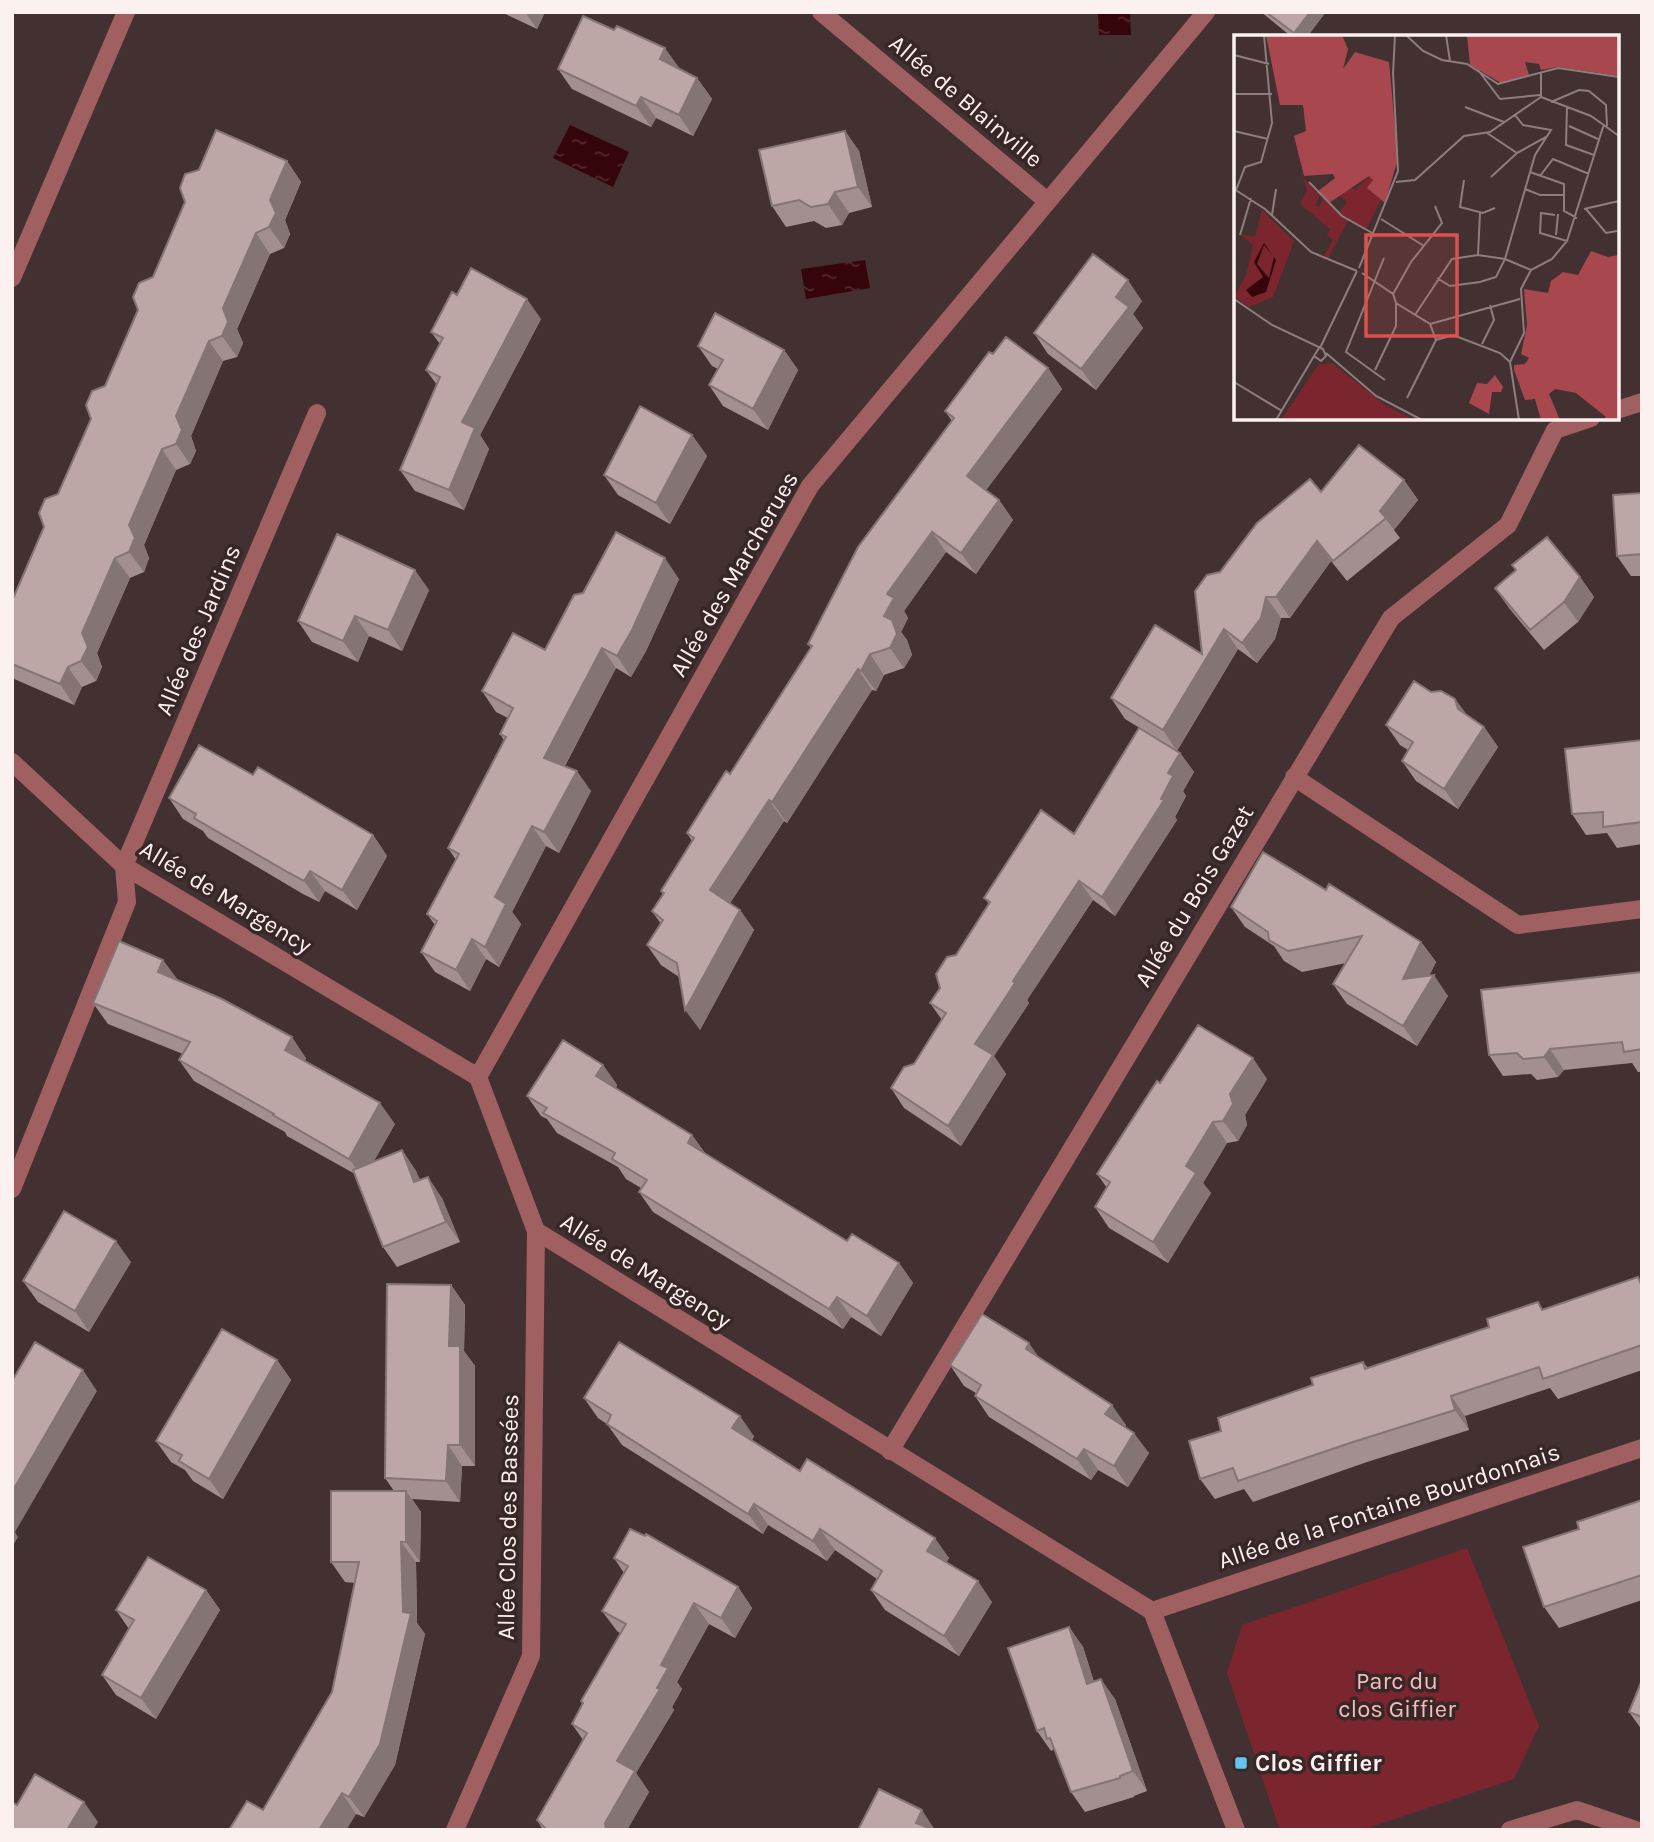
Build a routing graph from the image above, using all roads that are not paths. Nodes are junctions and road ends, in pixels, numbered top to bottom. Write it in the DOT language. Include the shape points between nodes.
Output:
graph roads {
  1 [pos="126,12"];
  2 [pos="821,12"];
  3 [pos="1206,12"];
  4 [pos="1047,201"];
  5 [pos="12,278"];
  6 [pos="1642,402"];
  7 [pos="1619,409"];
  8 [pos="317,413"];
  9 [pos="1585,420"];
  10 [pos="12,762"];
  11 [pos="1293,777"];
  12 [pos="124,866"];
  13 [pos="1642,909"];
  14 [pos="478,1077"];
  15 [pos="12,1189"];
  16 [pos="536,1231"];
  17 [pos="1642,1448"];
  18 [pos="890,1451"];
  19 [pos="1152,1611"];
  20 [pos="455,1830"];
  21 [pos="1236,1830"];
  22 [pos="1510,1830"];
  23 [pos="1636,1830"];
  1 -- 5 [label="street"];
  2 -- 4 [label="street, Allée de Blainville"];
  3 -- 4 [label="street, Allée des Marcherues"];
  4 -- 14 [label="street, Allée des Marcherues" via="810,486"];
  6 -- 7 [label="street"];
  8 -- 12 [label="street, Allée des Jardins"];
  9 -- 11 [label="street, Allée du Bois Gazet" via="1555,430 1507,525 1391,618"];
  10 -- 12 [label="street, Allée de Margency"];
  11 -- 13 [label="street" via="1518,925"];
  11 -- 18 [label="street, Allée du Bois Gazet"];
  12 -- 14 [label="street, Allée de Margency"];
  12 -- 15 [label="street" via="127,902"];
  14 -- 16 [label="street, Allée de Margency"];
  16 -- 18 [label="street, Allée de Margency"];
  16 -- 20 [label="street, Allée Clos des Bassées" via="531,1656"];
  17 -- 19 [label="street, Allée de la Fontaine Bourdonnais"];
  18 -- 19 [label="street, Allée de Margency"];
  19 -- 21 [label="street"];
  22 -- 23 [label="street" via="1577,1810"];
}
